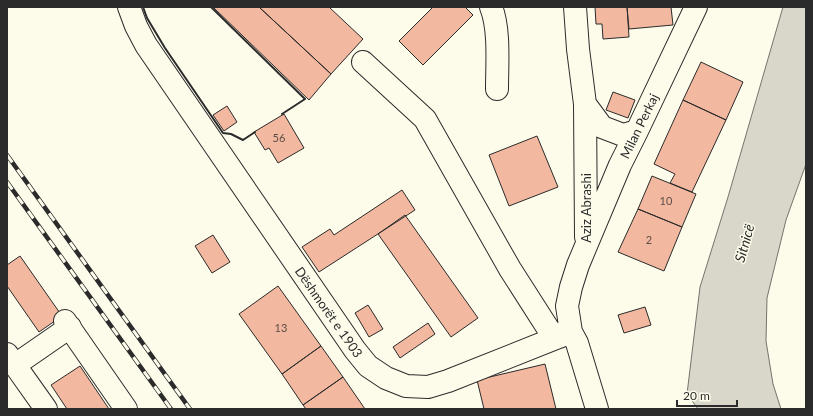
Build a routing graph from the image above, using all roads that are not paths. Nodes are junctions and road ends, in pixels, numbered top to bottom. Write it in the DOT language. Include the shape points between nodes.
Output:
graph roads {
  1 [pos="128,7"];
  2 [pos="491,7"];
  3 [pos="576,7"];
  4 [pos="696,7"];
  5 [pos="363,62"];
  6 [pos="497,89"];
  7 [pos="585,104"];
  8 [pos="637,131"];
  9 [pos="586,248"];
  10 [pos="565,334"];
  11 [pos="11,360"];
  12 [pos="42,408"];
  13 [pos="126,409"];
  14 [pos="597,409"];
  1 -- 10 [label="street, Dëshmorët e 1903" via="146,45 368,366 386,378 406,386 428,387"];
  2 -- 6 [label="street" via="496,25"];
  3 -- 7 [label="street, Aziz Abrashi"];
  4 -- 8 [label="street, Milan Perkaj"];
  5 -- 10 [label="street" via="425,119 510,269 550,330"];
  7 -- 8 [label="street, Aziz Abrashi" via="602,127 623,135"];
  7 -- 9 [label="street, Aziz Abrashi"];
  8 -- 9 [label="street, Milan Perkaj" via="620,164"];
  9 -- 10 [label="street, Aziz Abrashi" via="574,280"];
  10 -- 14 [label="street" via="577,343"];
  11 -- 12 [label="street"];
  11 -- 13 [label="street" via="68,324"];
}
